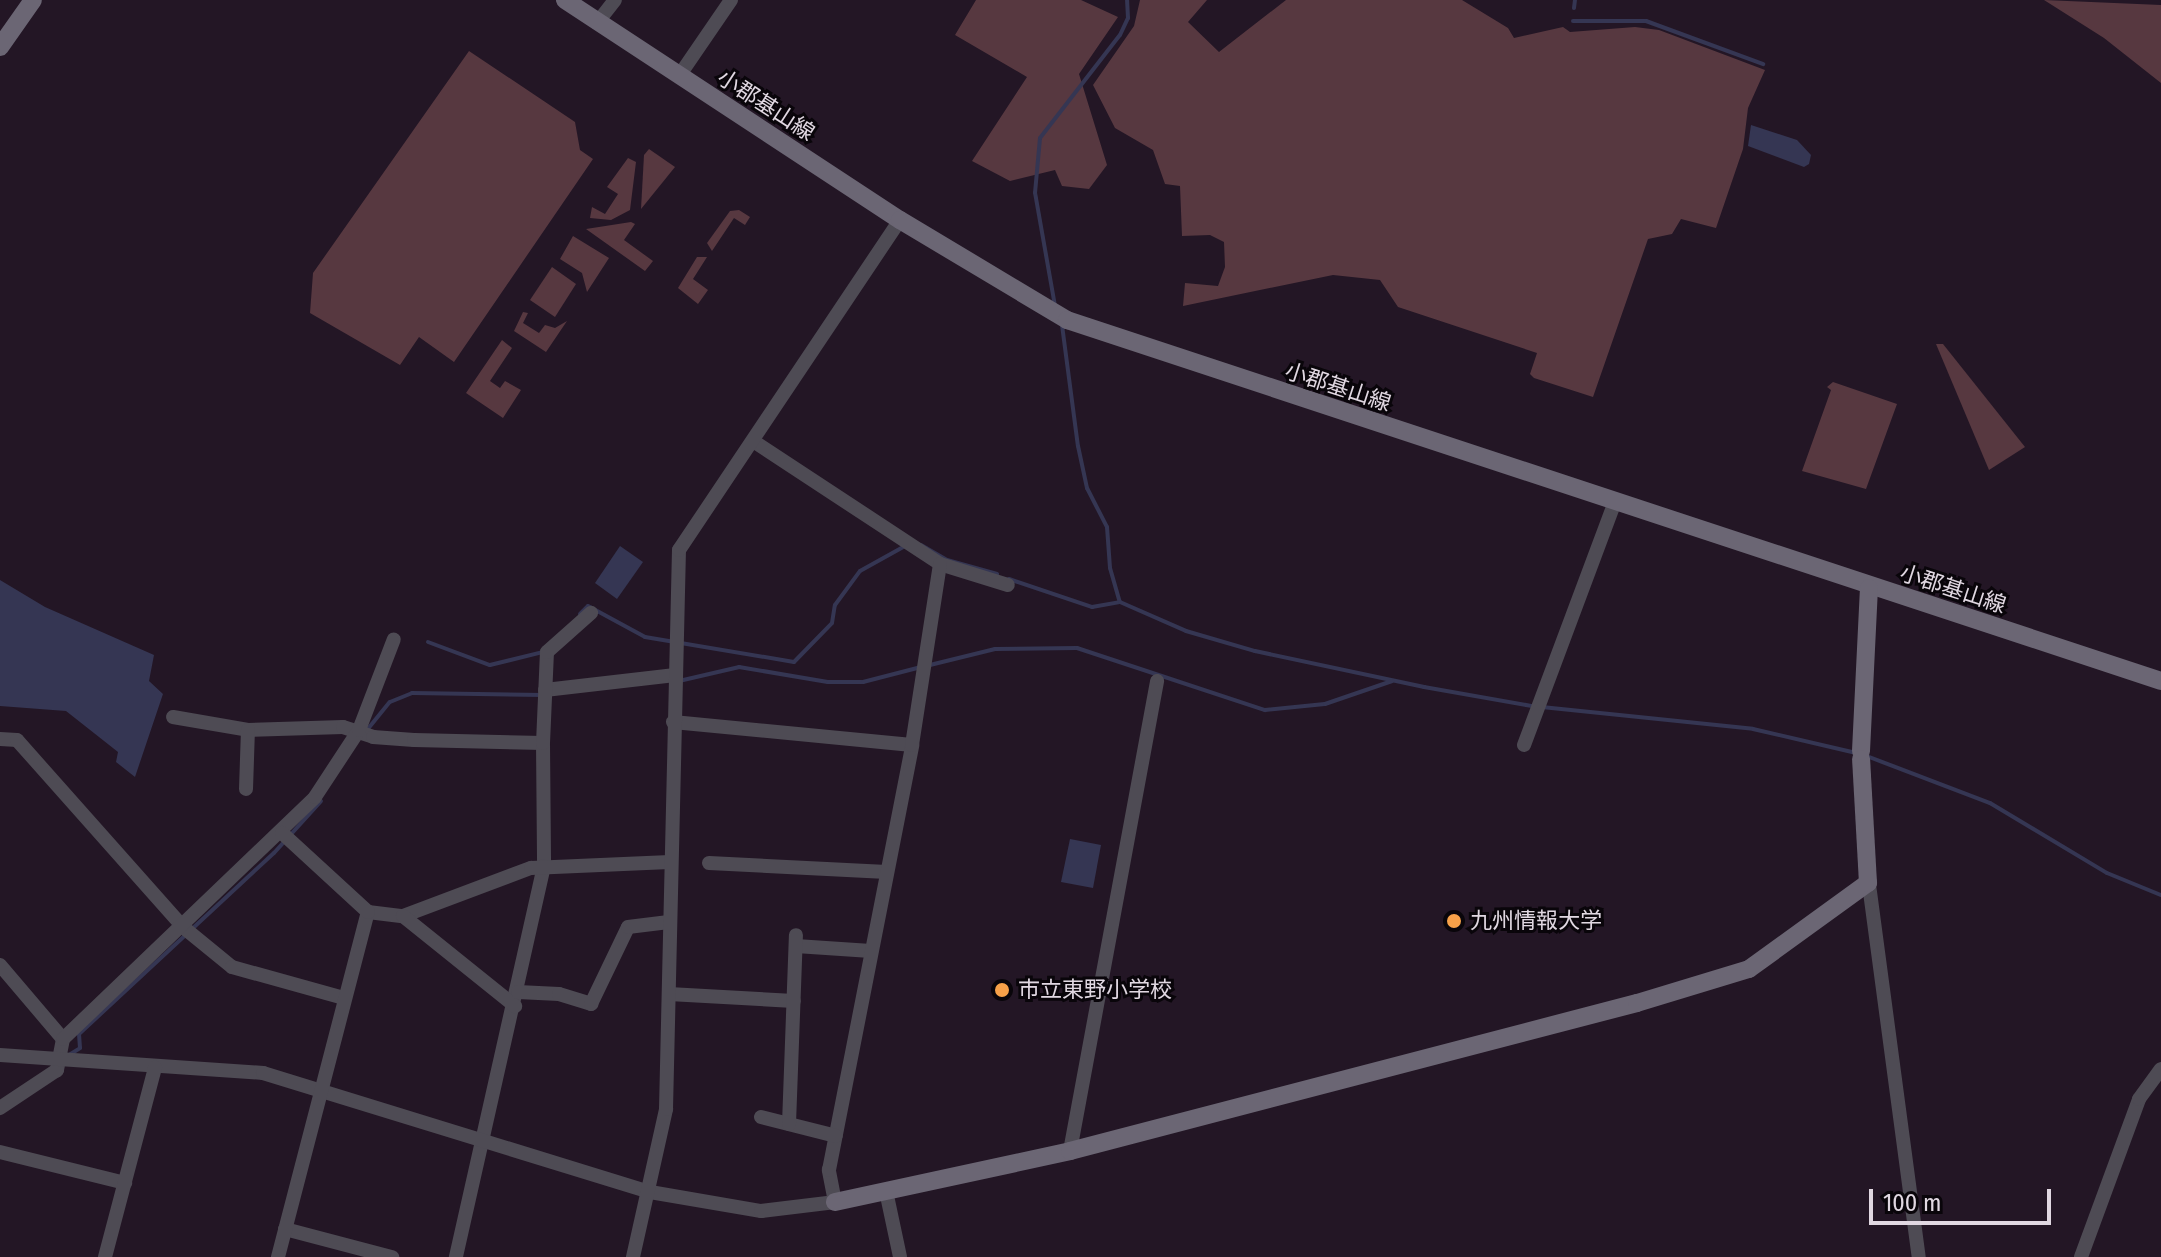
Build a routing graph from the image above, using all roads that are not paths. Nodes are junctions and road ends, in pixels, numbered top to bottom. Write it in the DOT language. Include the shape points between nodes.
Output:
graph roads {
  1 [pos="33,0"];
  2 [pos="565,0"];
  3 [pos="615,0"];
  4 [pos="731,0"];
  5 [pos="597,23"];
  6 [pos="0,47"];
  7 [pos="679,76"];
  8 [pos="900,220"];
  9 [pos="753,441"];
  10 [pos="1614,504"];
  11 [pos="940,564"];
  12 [pos="1008,585"];
  13 [pos="1869,588"];
  14 [pos="591,613"];
  15 [pos="394,639"];
  16 [pos="675,675"];
  17 [pos="1157,681"];
  18 [pos="2161,681"];
  19 [pos="545,690"];
  20 [pos="173,717"];
  21 [pos="673,722"];
  22 [pos="248,730"];
  23 [pos="359,730"];
  24 [pos="0,739"];
  25 [pos="543,743"];
  26 [pos="912,745"];
  27 [pos="1524,745"];
  28 [pos="246,789"];
  29 [pos="282,833"];
  30 [pos="1865,855"];
  31 [pos="670,862"];
  32 [pos="709,863"];
  33 [pos="544,866"];
  34 [pos="887,872"];
  35 [pos="368,912"];
  36 [pos="403,916"];
  37 [pos="669,922"];
  38 [pos="183,927"];
  39 [pos="871,951"];
  40 [pos="0,965"];
  41 [pos="669,994"];
  42 [pos="344,998"];
  43 [pos="516,999"];
  44 [pos="794,1001"];
  45 [pos="63,1039"];
  46 [pos="0,1055"];
  47 [pos="62,1059"];
  48 [pos="155,1068"];
  49 [pos="2161,1069"];
  50 [pos="319,1090"];
  51 [pos="0,1108"];
  52 [pos="761,1117"];
  53 [pos="789,1124"];
  54 [pos="836,1136"];
  55 [pos="483,1143"];
  56 [pos="1070,1151"];
  57 [pos="0,1152"];
  58 [pos="125,1183"];
  59 [pos="886,1191"];
  60 [pos="650,1192"];
  61 [pos="835,1202"];
  62 [pos="285,1229"];
  63 [pos="382,1256"];
  64 [pos="105,1257"];
  65 [pos="278,1257"];
  66 [pos="456,1257"];
  67 [pos="633,1257"];
  68 [pos="900,1257"];
  69 [pos="1919,1257"];
  70 [pos="2081,1257"];
  1 -- 6 [label="main road"];
  2 -- 5 [label="main road, 小郡基山線"];
  3 -- 5 [label="street"];
  4 -- 7 [label="street"];
  5 -- 7 [label="main road, 小郡基山線"];
  7 -- 8 [label="main road, 小郡基山線"];
  8 -- 9 [label="street"];
  8 -- 10 [label="main road, 小郡基山線" via="1058,315"];
  9 -- 11 [label="street"];
  9 -- 16 [label="street" via="679,550"];
  10 -- 13 [label="main road, 小郡基山線"];
  10 -- 27 [label="street"];
  11 -- 12 [label="street"];
  11 -- 26 [label="street"];
  13 -- 18 [label="main road, 小郡基山線"];
  13 -- 30 [label="main road" via="1861,755"];
  14 -- 19 [label="street" via="547,652"];
  15 -- 23 [label="street"];
  16 -- 19 [label="street"];
  16 -- 21 [label="street"];
  17 -- 56 [label="street"];
  19 -- 25 [label="street"];
  20 -- 22 [label="street"];
  21 -- 26 [label="street"];
  21 -- 31 [label="street"];
  22 -- 23 [label="street"];
  22 -- 28 [label="street"];
  23 -- 25 [label="street" via="373,737 414,740"];
  23 -- 29 [label="street" via="315,797"];
  24 -- 38 [label="street" via="17,740"];
  25 -- 33 [label="street"];
  26 -- 34 [label="street"];
  29 -- 35 [label="street"];
  29 -- 38 [label="street"];
  30 -- 56 [label="main road" via="1868,883 1749,969"];
  30 -- 69 [label="street"];
  31 -- 33 [label="street"];
  31 -- 37 [label="street"];
  32 -- 34 [label="street"];
  33 -- 36 [label="street"];
  33 -- 43 [label="street"];
  34 -- 39 [label="street"];
  35 -- 36 [label="street"];
  35 -- 42 [label="street"];
  36 -- 43 [label="street"];
  37 -- 41 [label="street"];
  37 -- 43 [label="street" via="628,927 591,1004 559,994"];
  38 -- 42 [label="street" via="251,976"];
  38 -- 45 [label="street"];
  39 -- 44 [label="street" via="796,940"];
  39 -- 54 [label="street"];
  40 -- 45 [label="street"];
  41 -- 44 [label="street"];
  41 -- 60 [label="street" via="666,1109"];
  42 -- 50 [label="street"];
  43 -- 55 [label="street"];
  44 -- 53 [label="street"];
  45 -- 47 [label="street"];
  46 -- 47 [label="street"];
  47 -- 48 [label="street"];
  47 -- 51 [label="street" via="57,1070"];
  48 -- 50 [label="street" via="263,1073"];
  48 -- 58 [label="street"];
  49 -- 70 [label="street" via="2139,1099"];
  50 -- 55 [label="street"];
  50 -- 62 [label="street"];
  52 -- 53 [label="street"];
  53 -- 54 [label="street"];
  54 -- 61 [label="street" via="829,1170"];
  55 -- 60 [label="street"];
  55 -- 66 [label="street"];
  56 -- 59 [label="main road"];
  57 -- 58 [label="street"];
  58 -- 64 [label="street"];
  59 -- 61 [label="main road"];
  59 -- 68 [label="street"];
  60 -- 61 [label="street" via="761,1211"];
  60 -- 67 [label="street"];
  62 -- 63 [label="street"];
  62 -- 65 [label="street"];
}
